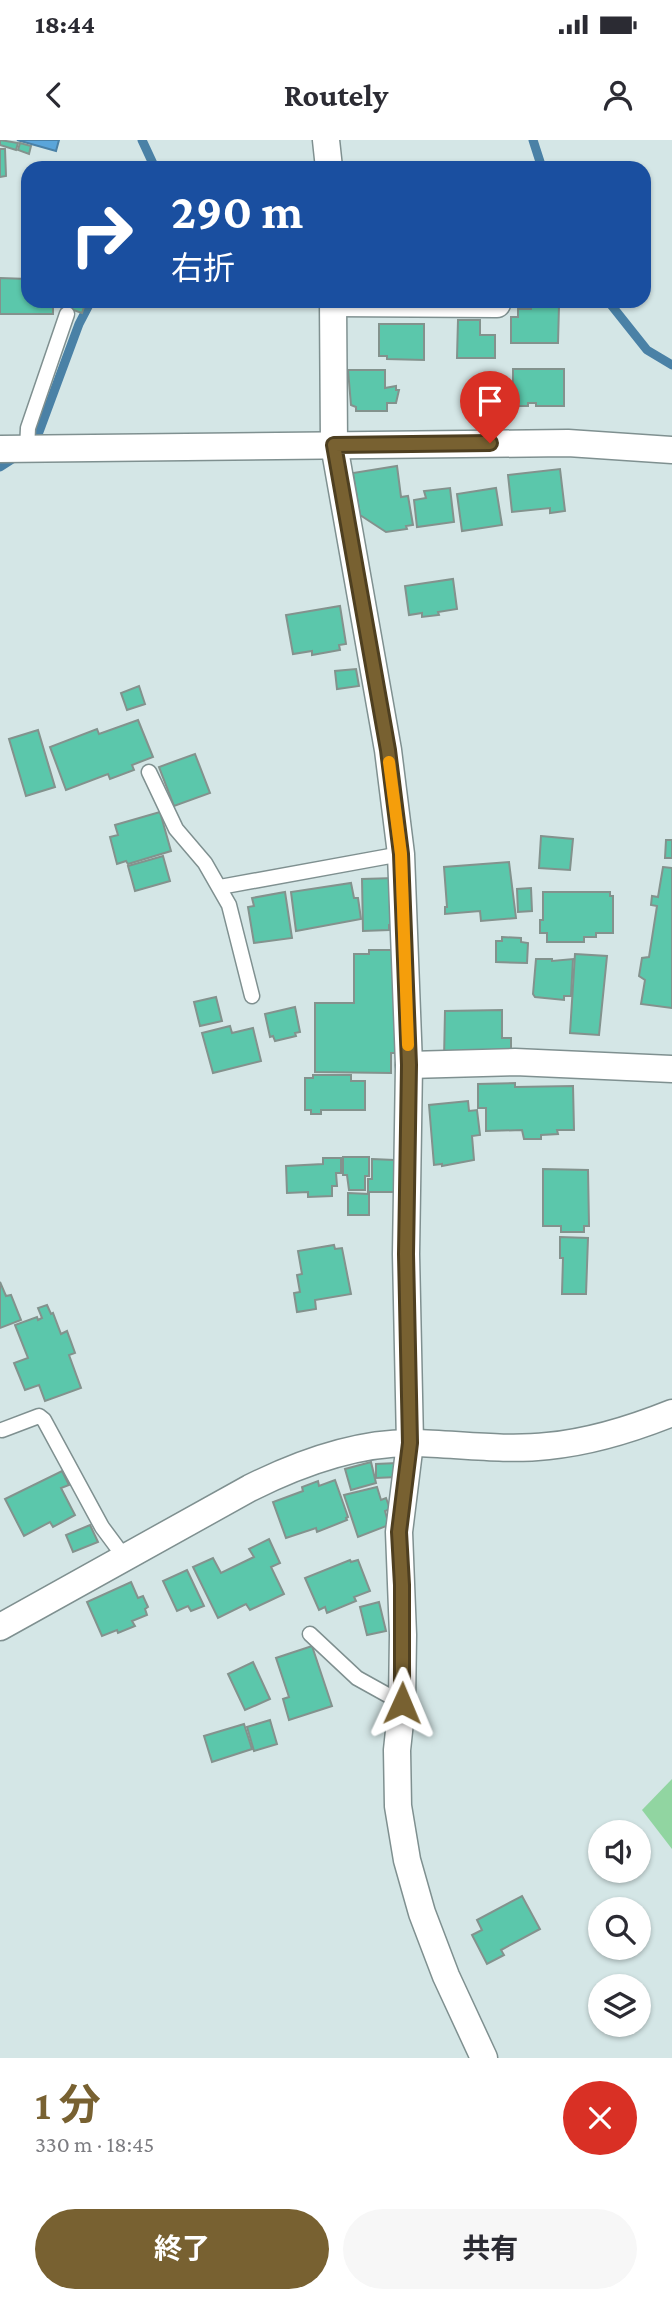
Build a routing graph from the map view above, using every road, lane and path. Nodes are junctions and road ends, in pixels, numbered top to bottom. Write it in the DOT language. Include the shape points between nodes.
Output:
graph roads {
  1 [pos="326,140"];
  2 [pos="328,161"];
  3 [pos="333,308"];
  4 [pos="67,314"];
  5 [pos="334,445"];
  6 [pos="0,449"];
  7 [pos="27,449"];
  8 [pos="672,450"];
  9 [pos="149,772"];
  10 [pos="401,854"];
  11 [pos="220,887"];
  12 [pos="252,996"];
  13 [pos="409,1065"];
  14 [pos="672,1069"];
  15 [pos="672,1413"];
  16 [pos="2,1430"];
  17 [pos="410,1443"];
  18 [pos="125,1558"];
  19 [pos="0,1627"];
  20 [pos="310,1634"];
  21 [pos="402,1703"];
  22 [pos="484,2058"];
  1 -- 2 [label="street"];
  3 -- 5 [label="street"];
  4 -- 7 [label="lane" via="28,428"];
  5 -- 7 [label="street"];
  5 -- 8 [label="street" via="568,443"];
  5 -- 10 [label="street" via="388,750"];
  6 -- 7 [label="street"];
  9 -- 11 [label="lane" via="176,829"];
  10 -- 11 [label="lane"];
  10 -- 13 [label="street"];
  11 -- 12 [label="lane" via="229,905"];
  13 -- 14 [label="street" via="515,1062"];
  13 -- 17 [label="street"];
  15 -- 17 [label="street" via="626,1431 548,1446"];
  16 -- 18 [label="lane" via="39,1416 44,1420 102,1527"];
  17 -- 18 [label="street" via="342,1452 279,1474"];
  17 -- 21 [label="street" via="399,1532"];
  18 -- 19 [label="street"];
  20 -- 21 [label="lane" via="357,1678"];
  21 -- 22 [label="street" via="398,1806 407,1860 441,1963"];
}
